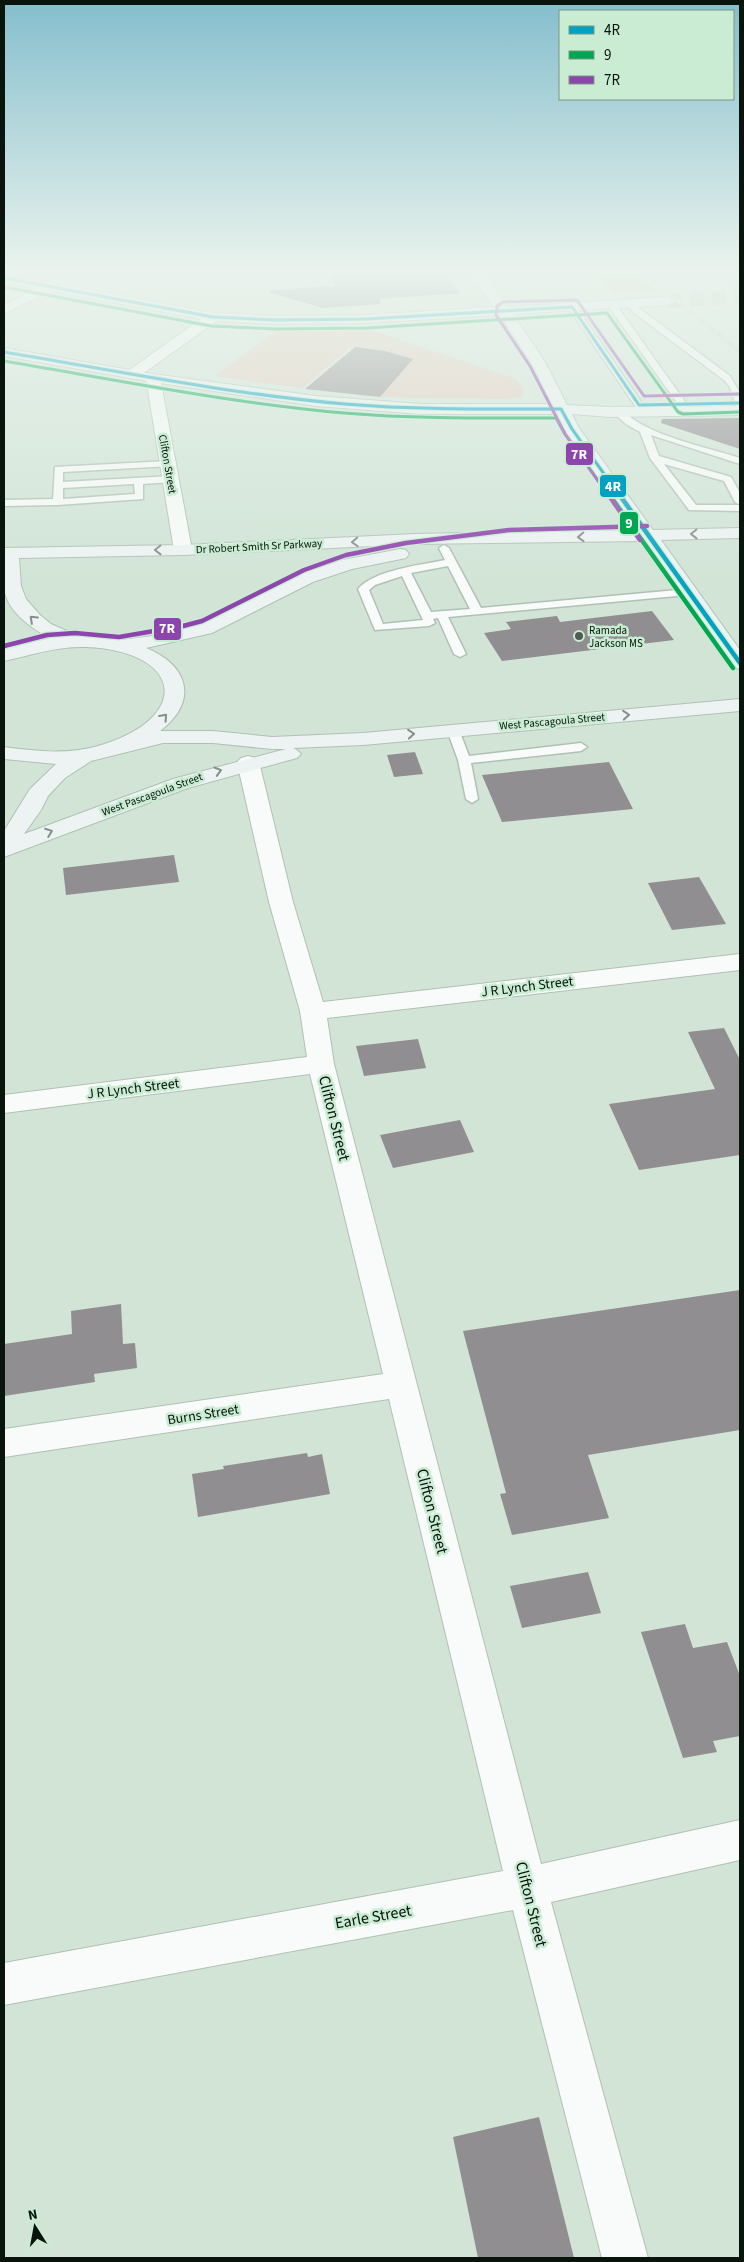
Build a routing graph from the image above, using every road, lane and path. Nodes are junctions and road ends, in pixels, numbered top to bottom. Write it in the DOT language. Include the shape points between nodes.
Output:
graph roads {
  1 [pos="136,375"];
  2 [pos="544,375"];
  3 [pos="618,375"];
  4 [pos="661,375"];
  5 [pos="722,375"];
  6 [pos="153,378"];
  7 [pos="639,405"];
  8 [pos="683,405"];
  9 [pos="740,406"];
  10 [pos="561,409"];
  11 [pos="592,410"];
  12 [pos="618,412"];
  13 [pos="644,430"];
  14 [pos="655,458"];
  15 [pos="740,461"];
  16 [pos="170,472"];
  17 [pos="138,481"];
  18 [pos="58,486"];
  19 [pos="58,502"];
  20 [pos="740,502"];
  21 [pos="4,503"];
  22 [pos="740,508"];
  23 [pos="740,533"];
  24 [pos="647,535"];
  25 [pos="508,539"];
  26 [pos="183,550"];
  27 [pos="7,553"];
  28 [pos="448,555"];
  29 [pos="405,571"];
  30 [pos="688,592"];
  31 [pos="477,611"];
  32 [pos="441,614"];
  33 [pos="426,616"];
  34 [pos="76,642"];
  35 [pos="119,646"];
  36 [pos="460,654"];
  37 [pos="4,655"];
  38 [pos="740,663"];
  39 [pos="740,705"];
  40 [pos="453,730"];
  41 [pos="363,739"];
  42 [pos="121,746"];
  43 [pos="581,747"];
  44 [pos="4,753"];
  45 [pos="85,755"];
  46 [pos="464,760"];
  47 [pos="248,762"];
  48 [pos="472,799"];
  49 [pos="4,846"];
  50 [pos="4,850"];
  51 [pos="740,962"];
  52 [pos="313,1011"];
  53 [pos="321,1064"];
  54 [pos="4,1104"];
  55 [pos="402,1384"];
  56 [pos="4,1444"];
  57 [pos="740,1840"];
  58 [pos="527,1887"];
  59 [pos="4,1984"];
  60 [pos="625,2258"];
  1 -- 6 [label="main road"];
  2 -- 10 [label="main road"];
  3 -- 7 [label="lane"];
  4 -- 8 [label="lane"];
  5 -- 9 [label="lane" via="734,387"];
  6 -- 10 [label="main road" via="316,401 392,407"];
  6 -- 16 [label="street, Clifton Street"];
  7 -- 8 [label="main road"];
  7 -- 11 [label="main road" via="605,406"];
  8 -- 9 [label="main road"];
  9 -- 12 [label="main road"];
  10 -- 11 [label="main road"];
  10 -- 24 [label="main road"];
  11 -- 12 [label="main road"];
  12 -- 13 [label="lane"];
  13 -- 14 [label="lane"];
  13 -- 15 [label="lane"];
  14 -- 20 [label="lane" via="728,479"];
  14 -- 22 [label="lane" via="693,508"];
  16 -- 17 [label="lane"];
  16 -- 18 [label="lane" via="58,469"];
  16 -- 26 [label="street, Clifton Street"];
  17 -- 18 [label="lane"];
  17 -- 19 [label="lane" via="140,497"];
  18 -- 19 [label="lane"];
  19 -- 21 [label="lane"];
  23 -- 24 [label="main road, one-way"];
  24 -- 25 [label="main road, one-way"];
  24 -- 30 [label="main road"];
  25 -- 26 [label="main road, Dr Robert Smith Sr Parkway, one-way" via="415,539"];
  25 -- 28 [label="main road"];
  26 -- 27 [label="main road, Dr Robert Smith Sr Parkway, one-way"];
  34 -- 27 [label="main road, Dr Robert Smith Sr Parkway, one-way" via="34,622 17,601 8,571"];
  28 -- 29 [label="lane"];
  28 -- 31 [label="lane"];
  28 -- 35 [label="main road" via="348,564 307,578 205,629"];
  29 -- 33 [label="lane"];
  29 -- 33 [label="lane" via="363,589 379,628 430,623"];
  30 -- 31 [label="lane"];
  30 -- 38 [label="main road"];
  31 -- 32 [label="lane"];
  32 -- 33 [label="lane"];
  32 -- 36 [label="lane"];
  34 -- 35 [label="main road"];
  34 -- 37 [label="main road" via="48,644"];
  42 -- 35 [label="main road, one-way" via="141,736 167,716 177,694 167,670 153,658"];
  40 -- 39 [label="main road, West Pascagoula Street, one-way"];
  41 -- 40 [label="main road, West Pascagoula Street, one-way"];
  40 -- 46 [label="lane"];
  41 -- 42 [label="main road, West Pascagoula Street" via="272,743 163,737"];
  41 -- 47 [label="main road, West Pascagoula Street"];
  42 -- 45 [label="main road"];
  43 -- 46 [label="lane"];
  44 -- 45 [label="main road" via="58,758"];
  45 -- 49 [label="main road" via="57,773 38,794"];
  46 -- 48 [label="lane"];
  50 -- 47 [label="main road, West Pascagoula Street, one-way" via="173,784"];
  47 -- 52 [label="street, Clifton Street" via="281,902"];
  51 -- 52 [label="street, J R Lynch Street"];
  52 -- 53 [label="street, Clifton Street"];
  53 -- 54 [label="street, J R Lynch Street"];
  53 -- 55 [label="street, Clifton Street"];
  55 -- 56 [label="street, Burns Street"];
  55 -- 58 [label="street, Clifton Street"];
  57 -- 58 [label="street, Earle Street"];
  58 -- 59 [label="street, Earle Street"];
  58 -- 60 [label="street, Clifton Street"];
}
